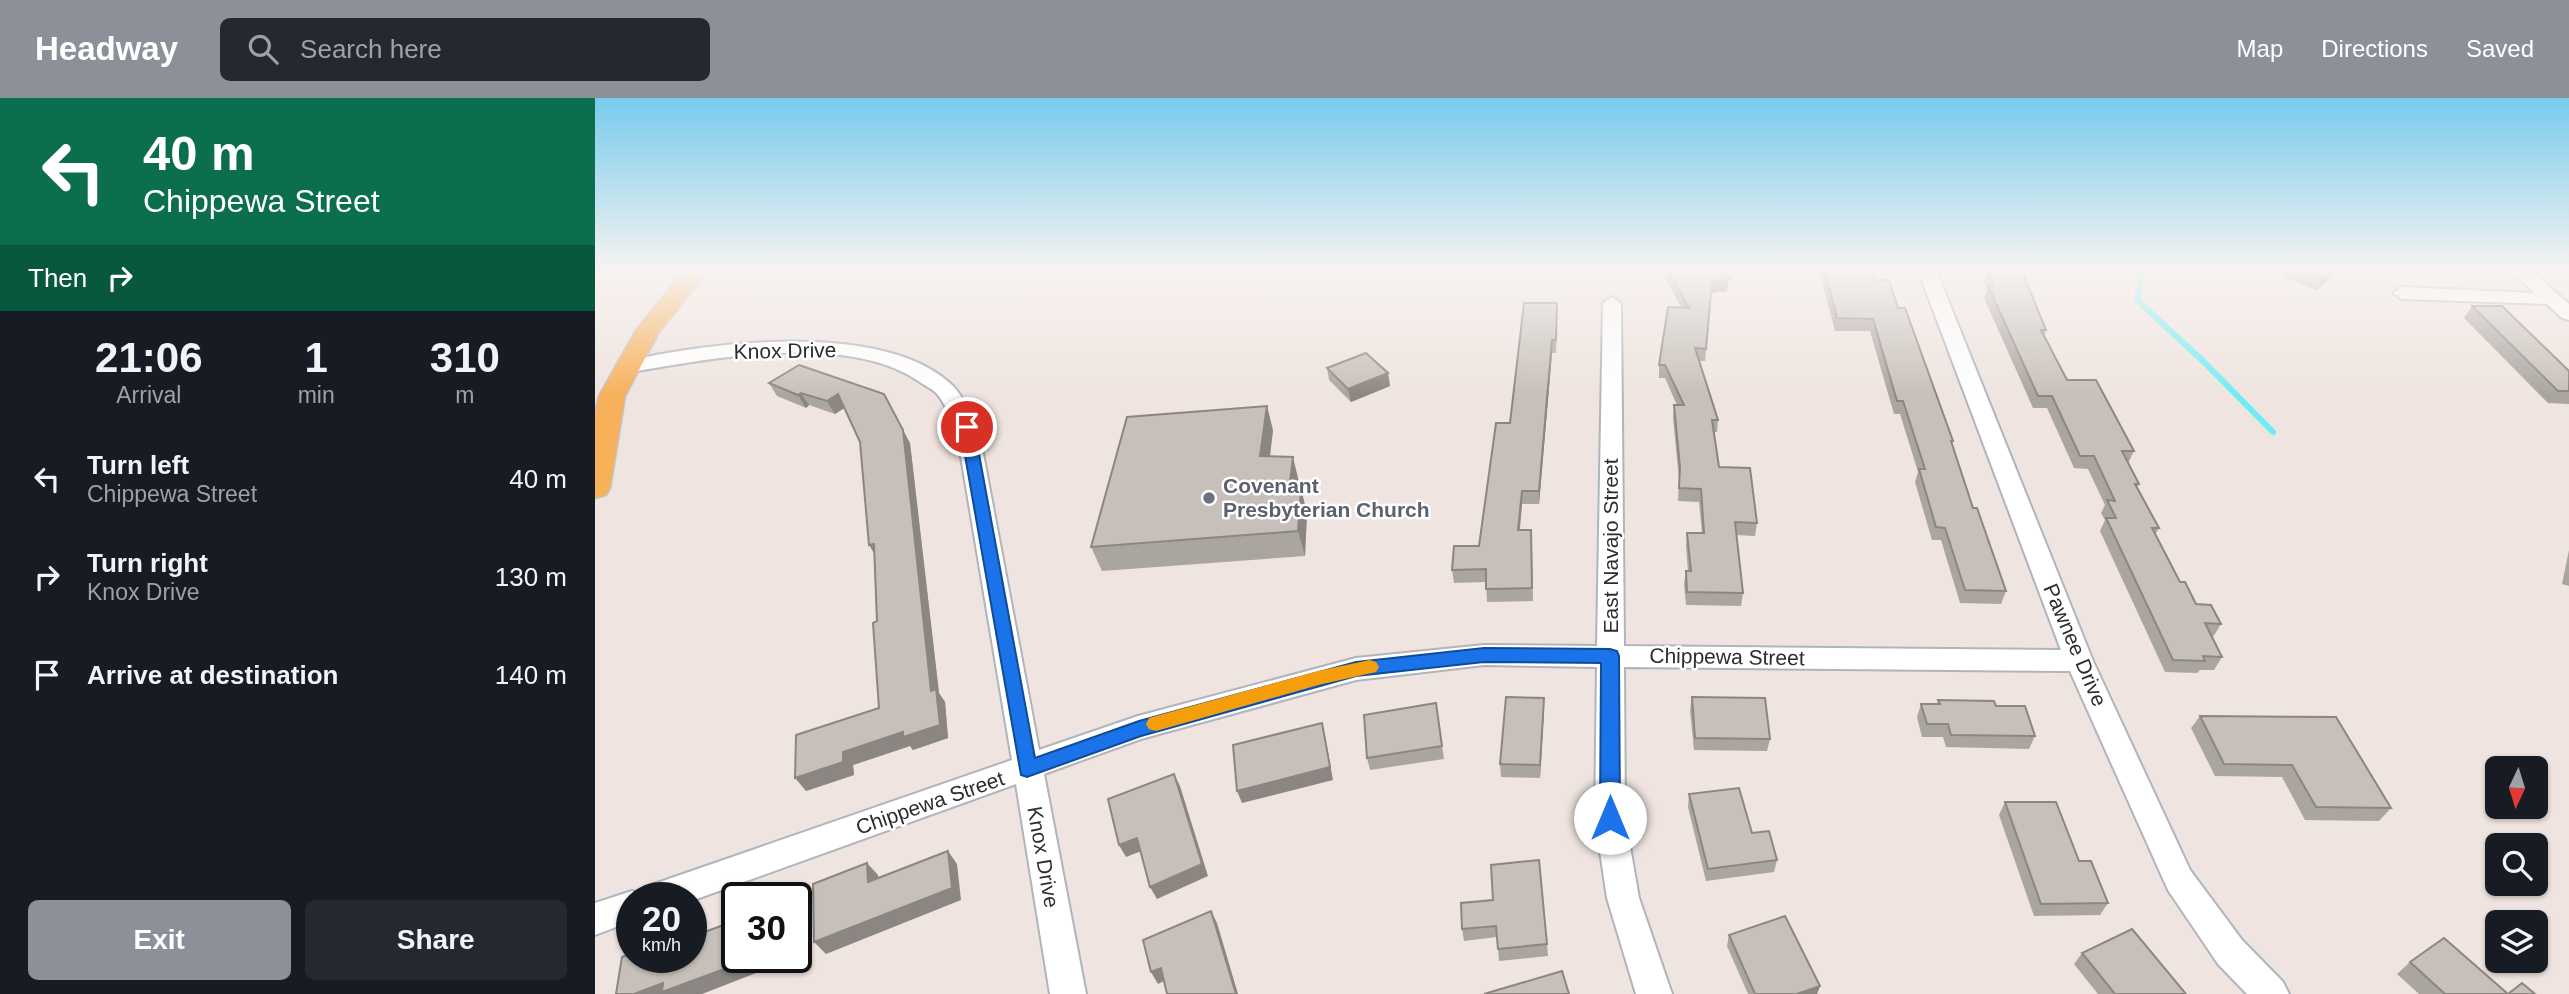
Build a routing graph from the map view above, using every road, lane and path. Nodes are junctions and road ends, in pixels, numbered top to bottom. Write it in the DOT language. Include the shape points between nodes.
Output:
graph roads {
  1 [pos="662,312"];
  2 [pos="1612,312"];
  3 [pos="1943,312"];
  4 [pos="626,367"];
  5 [pos="595,488"];
  6 [pos="1610,656"];
  7 [pos="2080,661"];
  8 [pos="1027,769"];
  9 [pos="703,882"];
  10 [pos="616,912"];
  11 [pos="595,919"];
  12 [pos="1068,994"];
  13 [pos="1654,994"];
  14 [pos="2270,994"];
  1 -- 4 [label="main road"];
  2 -- 6 [label="street, East Navajo Street"];
  3 -- 7 [label="street, Pawnee Drive"];
  4 -- 5 [label="main road" via="612,396"];
  4 -- 8 [label="street, Knox Drive" via="749,348 834,347 899,363 950,392 967,427"];
  6 -- 7 [label="street, Chippewa Street"];
  6 -- 8 [label="street, Chippewa Street" via="1484,655 1356,669 1139,729"];
  6 -- 13 [label="street, East Navajo Street" via="1610,818 1623,898"];
  7 -- 14 [label="street, Pawnee Drive" via="2179,880 2230,952"];
  8 -- 9 [label="street, Chippewa Street"];
  8 -- 12 [label="street, Knox Drive"];
  10 -- 11 [label="street"];
}
